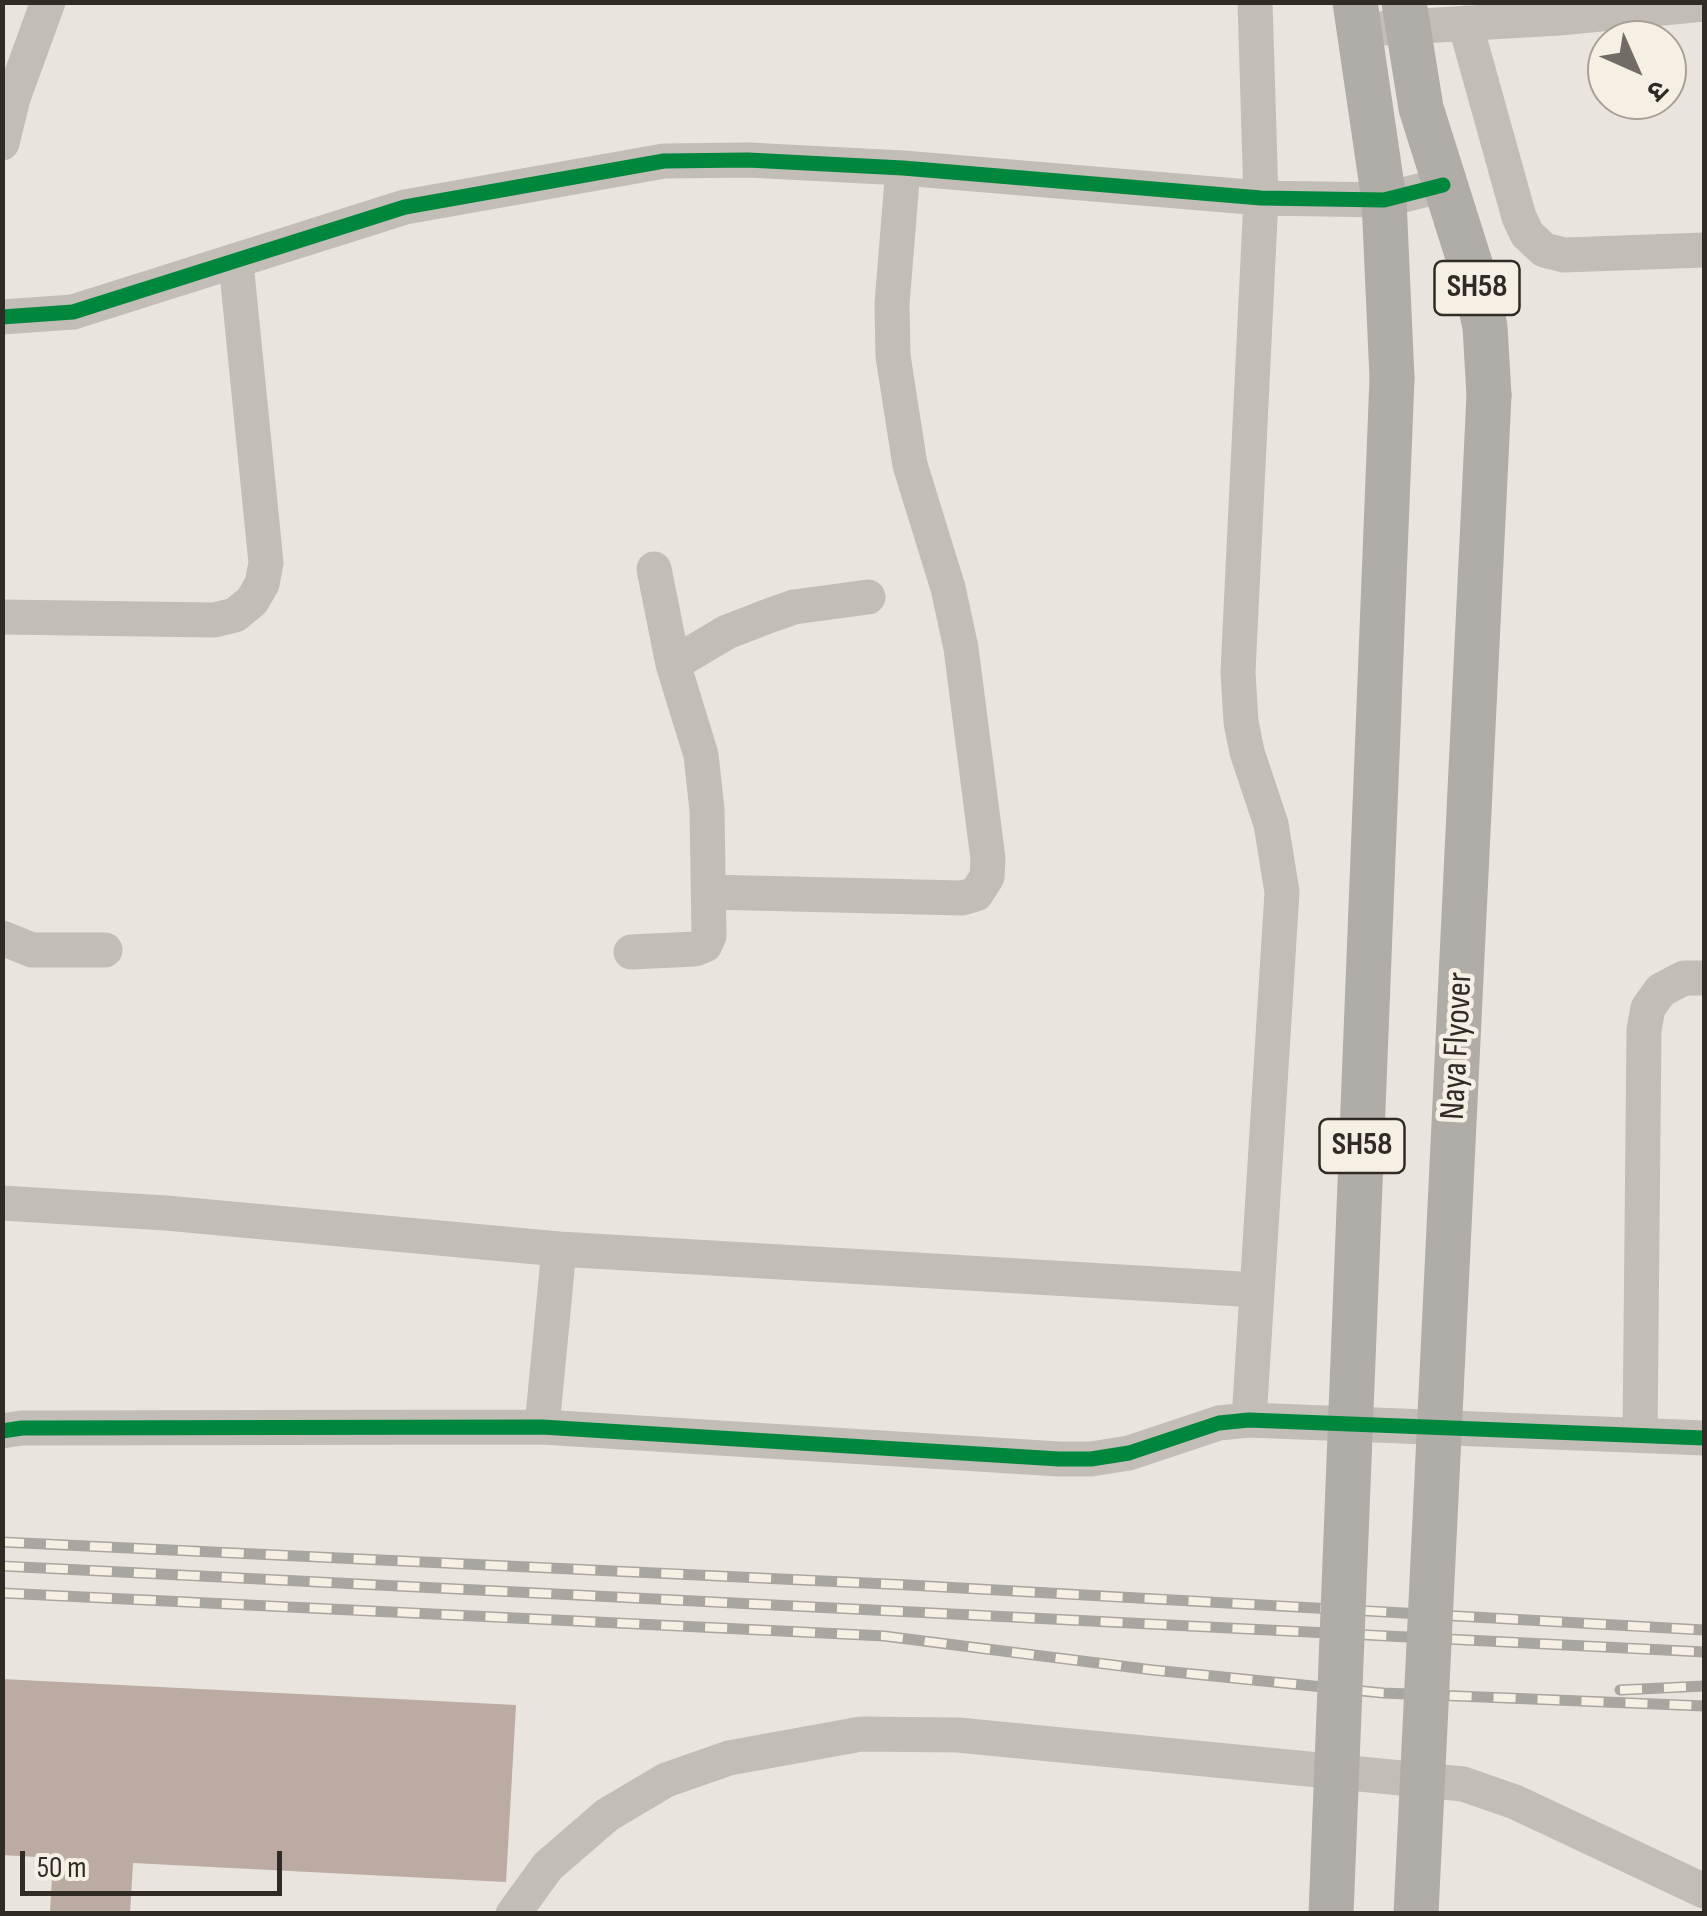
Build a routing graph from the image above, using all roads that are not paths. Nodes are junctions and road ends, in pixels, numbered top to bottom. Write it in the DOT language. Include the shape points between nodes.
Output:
graph roads {
  1 [pos="48,2"];
  2 [pos="1255,2"];
  3 [pos="1704,4"];
  4 [pos="1558,10"];
  5 [pos="1405,14"];
  6 [pos="1357,16"];
  7 [pos="1465,23"];
  8 [pos="2,142"];
  9 [pos="903,168"];
  10 [pos="1444,185"];
  11 [pos="1262,198"];
  12 [pos="1384,200"];
  13 [pos="1704,250"];
  14 [pos="236,263"];
  15 [pos="2,317"];
  16 [pos="654,569"];
  17 [pos="868,597"];
  18 [pos="2,617"];
  19 [pos="673,664"];
  20 [pos="709,892"];
  21 [pos="2,938"];
  22 [pos="105,950"];
  23 [pos="631,952"];
  24 [pos="1704,978"];
  25 [pos="2,1203"];
  26 [pos="559,1249"];
  27 [pos="1257,1290"];
  28 [pos="1249,1420"];
  29 [pos="542,1427"];
  30 [pos="2,1431"];
  31 [pos="1640,1434"];
  32 [pos="1704,1438"];
  33 [pos="1704,1891"];
  34 [pos="514,1914"];
  35 [pos="1332,1914"];
  36 [pos="1416,1914"];
  1 -- 8 [label="street"];
  2 -- 11 [label="street"];
  3 -- 4 [label="street"];
  4 -- 7 [label="street"];
  5 -- 6 [label="street"];
  5 -- 7 [label="street"];
  5 -- 10 [label="main road, SH58" via="1421,108"];
  6 -- 12 [label="main road, SH58"];
  7 -- 13 [label="street" via="1527,234 1544,250 1564,254"];
  9 -- 11 [label="street"];
  9 -- 14 [label="street" via="664,160 405,206"];
  9 -- 20 [label="street" via="893,356 910,465 962,648 987,877 976,894 962,898"];
  10 -- 12 [label="street"];
  10 -- 36 [label="main road, Naya Flyover / SH58, bridge" via="1485,327 1489,395"];
  11 -- 12 [label="street"];
  11 -- 27 [label="street" via="1238,672 1247,752 1271,824 1282,892"];
  12 -- 35 [label="main road, SH58, bridge" via="1392,378"];
  14 -- 15 [label="street" via="73,312"];
  14 -- 18 [label="street" via="266,563 252,601 214,620"];
  16 -- 19 [label="street"];
  17 -- 19 [label="street" via="771,614"];
  19 -- 20 [label="street" via="701,756"];
  20 -- 23 [label="street" via="706,945"];
  21 -- 22 [label="street" via="32,950"];
  24 -- 31 [label="street" via="1684,978 1662,990 1648,1008 1644,1030"];
  25 -- 26 [label="street"];
  26 -- 27 [label="street"];
  26 -- 29 [label="street"];
  27 -- 28 [label="street"];
  28 -- 29 [label="street" via="1091,1459"];
  28 -- 31 [label="street"];
  29 -- 30 [label="street"];
  31 -- 32 [label="street"];
  33 -- 34 [label="street" via="1463,1784 958,1735 862,1734 729,1758 666,1780 607,1815 548,1866"];
}
